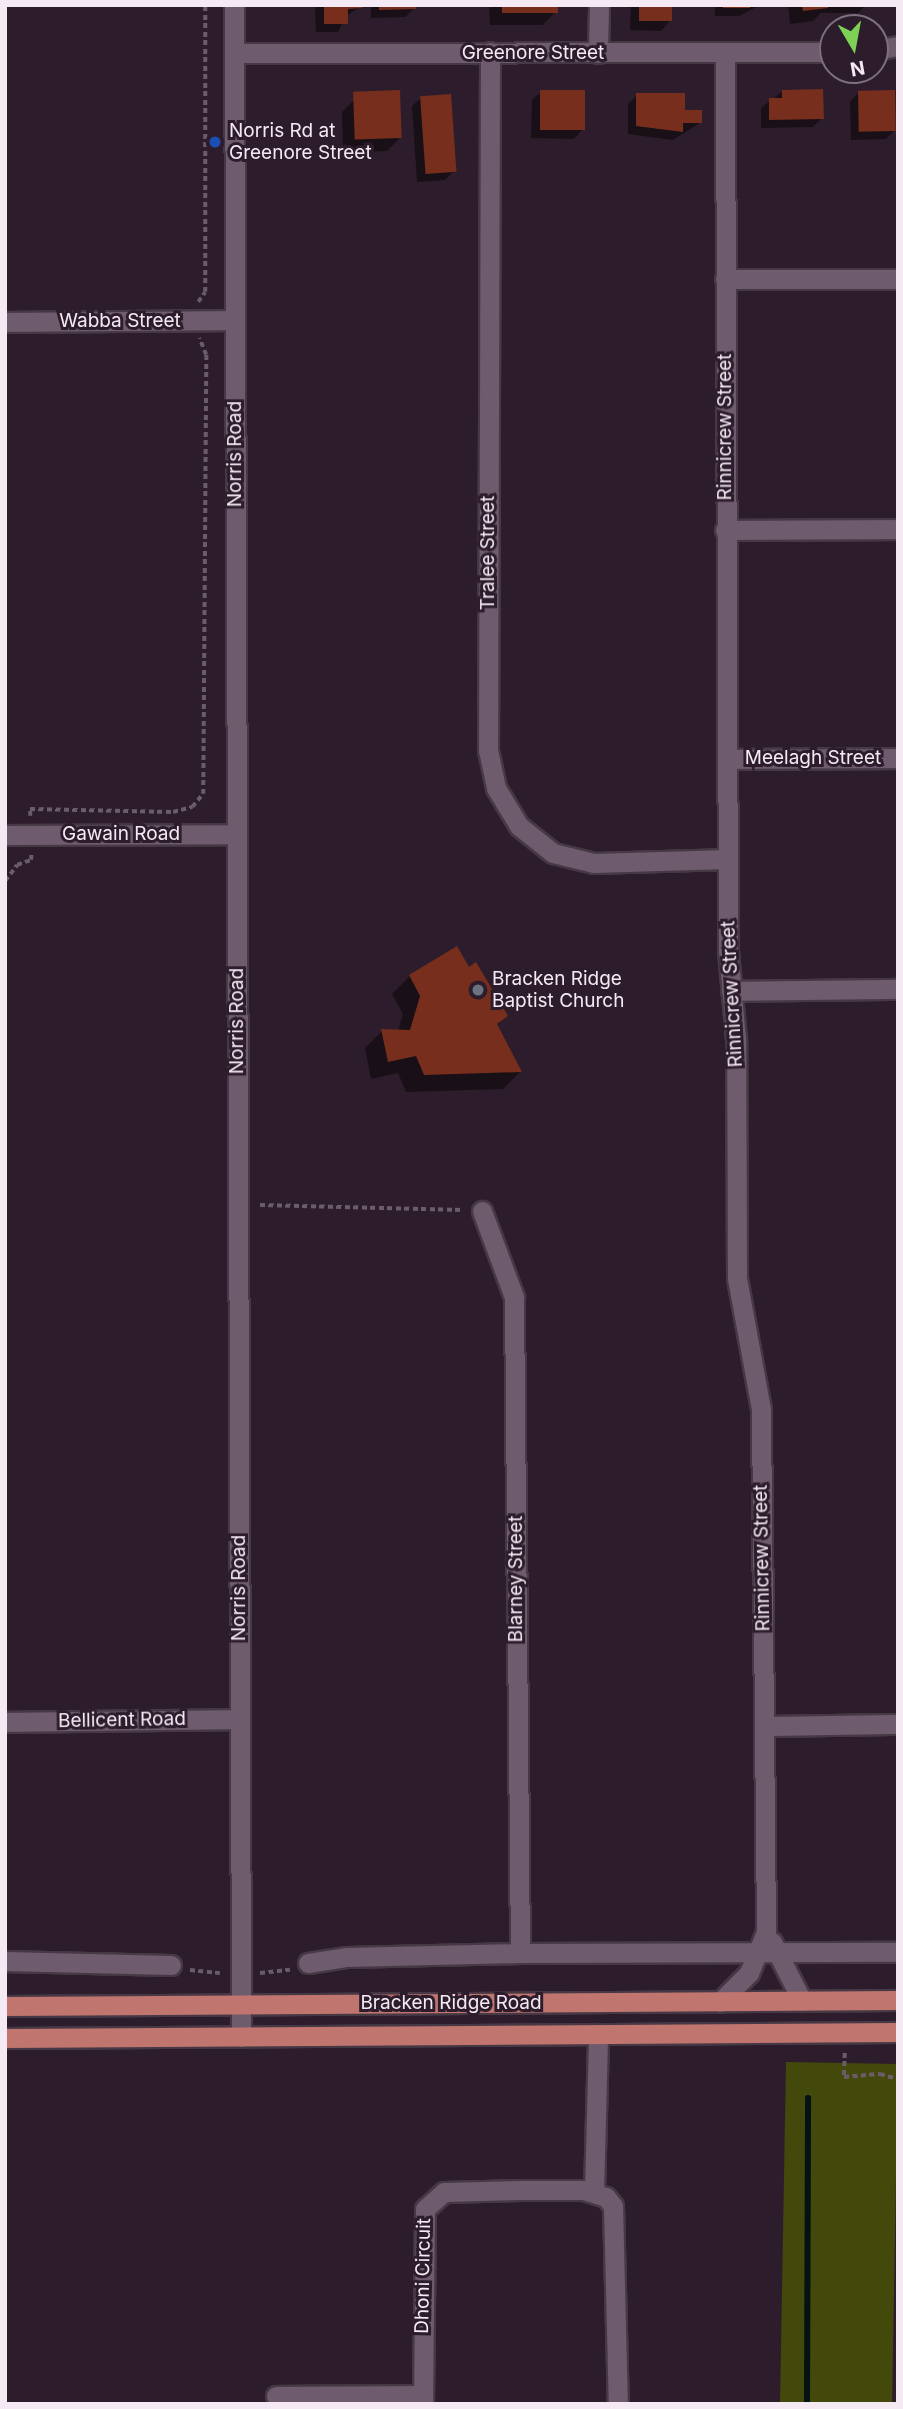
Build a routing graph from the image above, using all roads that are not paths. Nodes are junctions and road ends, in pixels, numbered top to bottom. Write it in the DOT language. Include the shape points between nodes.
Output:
graph roads {
  1 [pos="234,5"];
  2 [pos="598,5"];
  3 [pos="490,52"];
  4 [pos="819,52"];
  5 [pos="234,53"];
  6 [pos="598,53"];
  7 [pos="725,53"];
  8 [pos="725,279"];
  9 [pos="898,279"];
  10 [pos="234,320"];
  11 [pos="5,321"];
  12 [pos="898,529"];
  13 [pos="725,530"];
  14 [pos="898,758"];
  15 [pos="729,759"];
  16 [pos="237,834"];
  17 [pos="5,835"];
  18 [pos="728,859"];
  19 [pos="898,989"];
  20 [pos="731,991"];
  21 [pos="482,1211"];
  22 [pos="239,1718"];
  23 [pos="5,1722"];
  24 [pos="898,1724"];
  25 [pos="764,1726"];
  26 [pos="769,1952"];
  27 [pos="898,1952"];
  28 [pos="520,1953"];
  29 [pos="5,1961"];
  30 [pos="300,1966"];
  31 [pos="179,1967"];
  32 [pos="898,2000"];
  33 [pos="720,2001"];
  34 [pos="802,2001"];
  35 [pos="240,2004"];
  36 [pos="5,2006"];
  37 [pos="898,2032"];
  38 [pos="598,2034"];
  39 [pos="241,2037"];
  40 [pos="5,2038"];
  41 [pos="594,2192"];
  42 [pos="276,2396"];
  43 [pos="423,2399"];
  44 [pos="618,2404"];
  1 -- 5 [label="street, Norris Road"];
  2 -- 6 [label="street"];
  3 -- 5 [label="street, Greenore Street"];
  3 -- 6 [label="street, Greenore Street"];
  3 -- 18 [label="street, Tralee Street" via="488,750 496,788 519,826 553,853 594,863"];
  4 -- 7 [label="street, Greenore Street"];
  5 -- 10 [label="street, Norris Road"];
  6 -- 7 [label="street, Greenore Street"];
  7 -- 8 [label="street, Rinnicrew Street"];
  8 -- 9 [label="street"];
  8 -- 13 [label="street, Rinnicrew Street"];
  10 -- 11 [label="street, Wabba Street"];
  10 -- 16 [label="street, Norris Road"];
  12 -- 13 [label="street"];
  13 -- 15 [label="street, Rinnicrew Street"];
  14 -- 15 [label="street, Meelagh Street"];
  15 -- 18 [label="street, Rinnicrew Street"];
  16 -- 17 [label="street, Gawain Road"];
  16 -- 22 [label="street, Norris Road"];
  18 -- 20 [label="street, Rinnicrew Street"];
  19 -- 20 [label="street"];
  20 -- 25 [label="street, Rinnicrew Street" via="736,1039 737,1278 761,1409"];
  21 -- 28 [label="street, Blarney Street" via="514,1297"];
  22 -- 23 [label="street, Bellicent Road"];
  22 -- 35 [label="street, Norris Road"];
  24 -- 25 [label="street"];
  25 -- 26 [label="street, Rinnicrew Street"];
  26 -- 27 [label="street"];
  26 -- 28 [label="street"];
  26 -- 33 [label="street, Rinnicrew Street"];
  26 -- 34 [label="street"];
  28 -- 30 [label="street" via="346,1957"];
  29 -- 31 [label="street"];
  32 -- 34 [label="main road, Bracken Ridge Road"];
  33 -- 34 [label="main road, Bracken Ridge Road"];
  33 -- 35 [label="main road, Bracken Ridge Road"];
  35 -- 36 [label="main road, Bracken Ridge Road"];
  35 -- 39 [label="street, Norris Road"];
  37 -- 38 [label="main road, Bracken Ridge Road"];
  38 -- 39 [label="main road, Bracken Ridge Road"];
  38 -- 41 [label="street"];
  39 -- 40 [label="main road, Bracken Ridge Road"];
  41 -- 43 [label="street, Dhoni Circuit" via="459,2190 433,2199 421,2225"];
  41 -- 44 [label="street" via="613,2206 616,2218"];
  42 -- 43 [label="street, Dhoni Circuit"];
}
